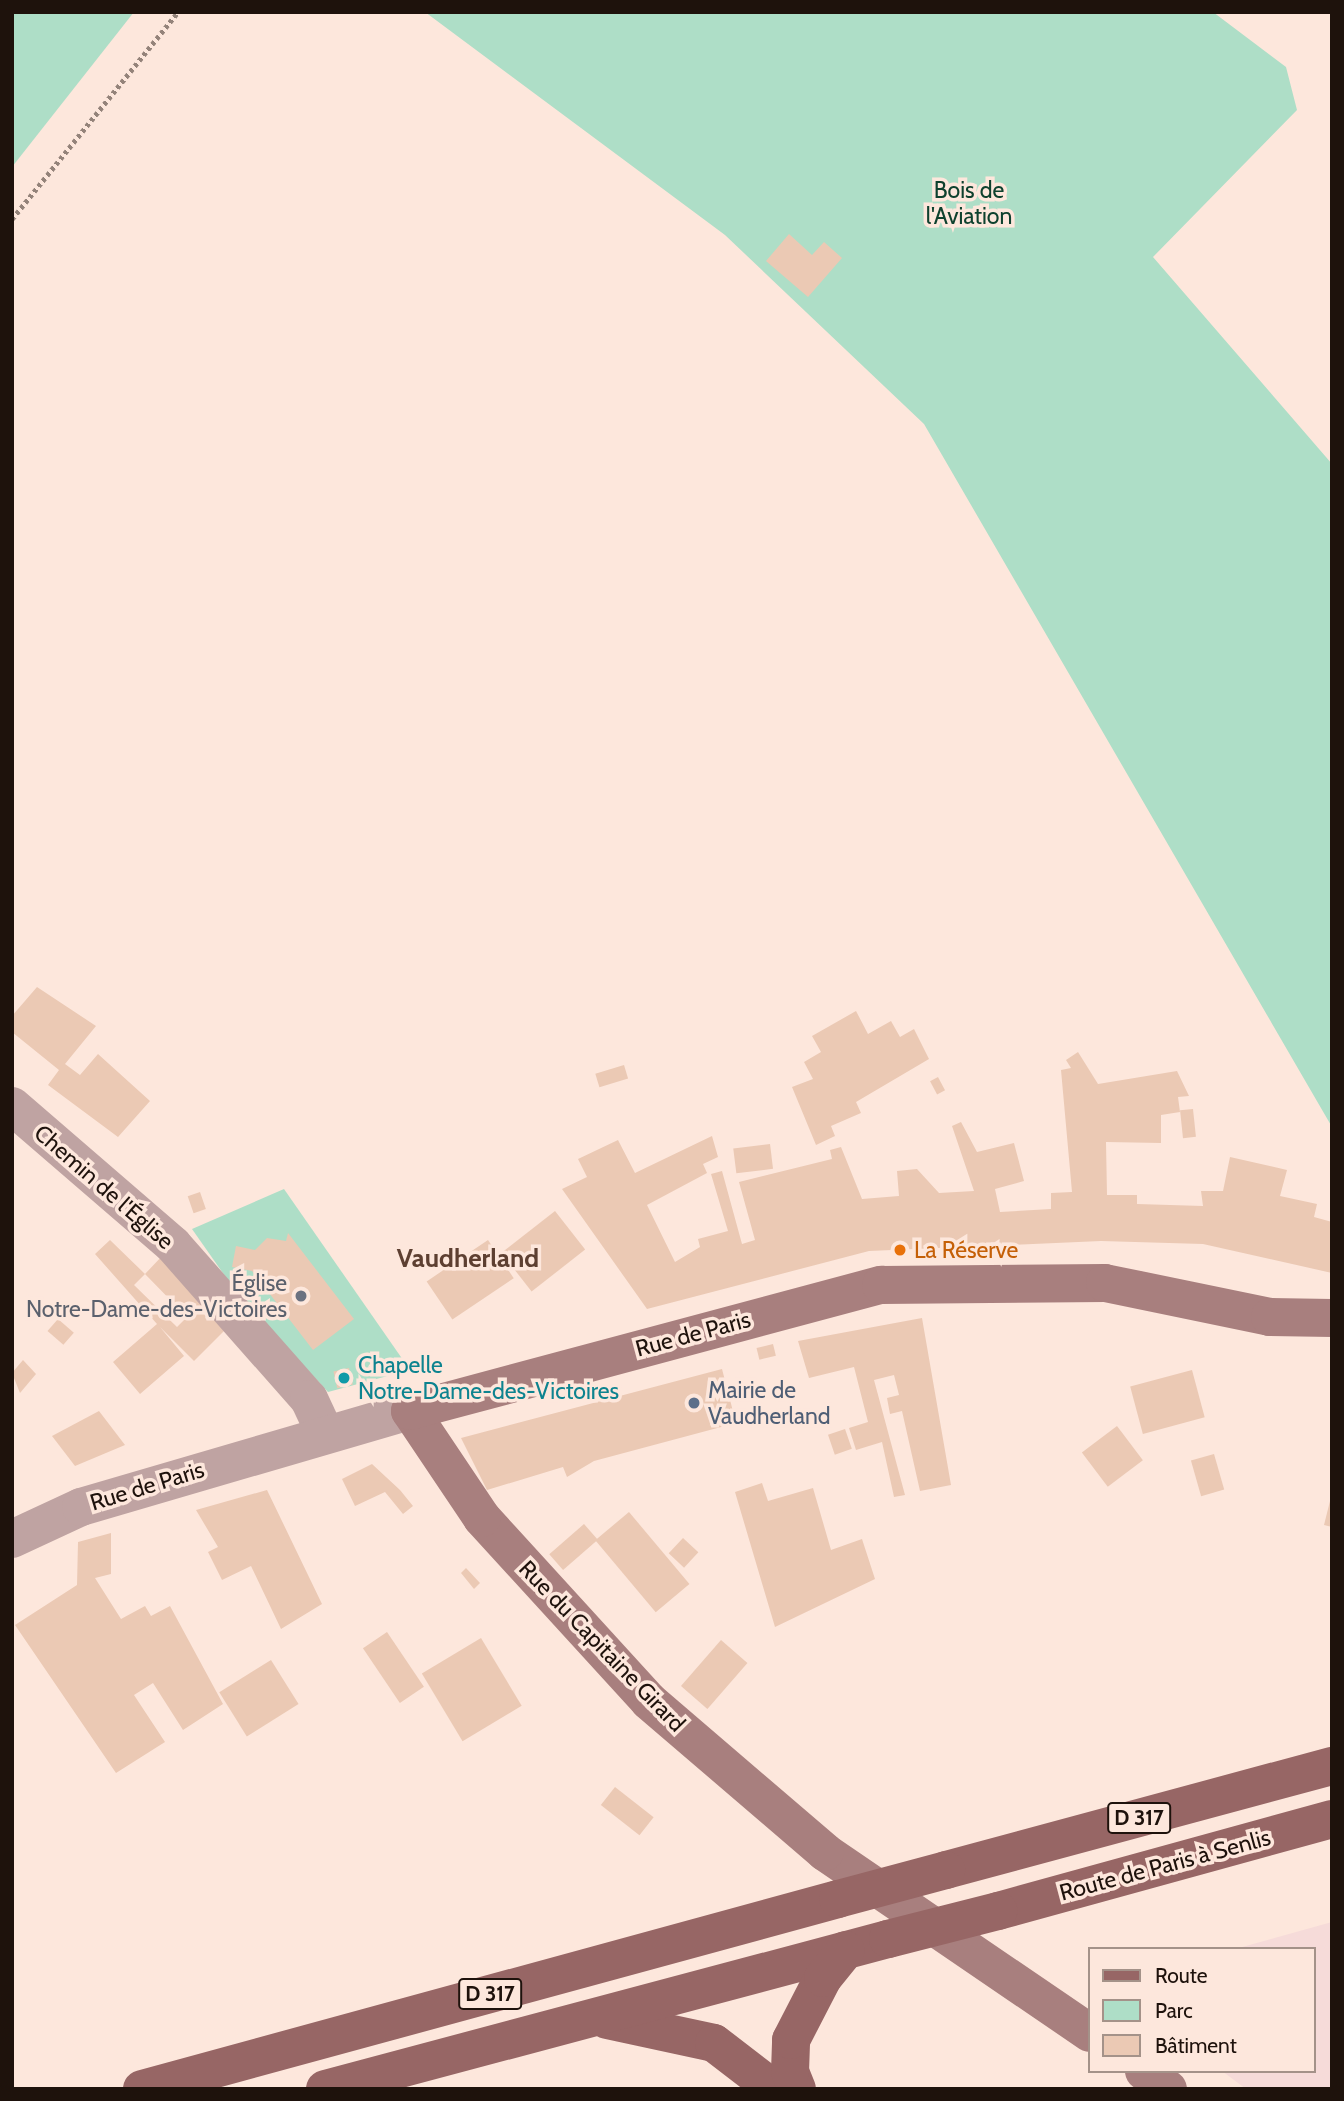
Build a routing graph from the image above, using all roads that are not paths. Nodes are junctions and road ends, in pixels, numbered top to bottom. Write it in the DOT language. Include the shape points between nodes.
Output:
graph roads {
  1 [pos="12,1106"];
  2 [pos="1270,1317"];
  3 [pos="1332,1318"];
  4 [pos="1332,1345"];
  5 [pos="410,1411"];
  6 [pos="324,1433"];
  7 [pos="12,1539"];
  8 [pos="1332,1766"];
  9 [pos="1332,1819"];
  10 [pos="846,1950"];
  11 [pos="592,2017"];
  12 [pos="1088,2032"];
  13 [pos="1147,2073"];
  14 [pos="142,2089"];
  15 [pos="325,2089"];
  16 [pos="774,2089"];
  17 [pos="797,2089"];
  18 [pos="1168,2089"];
  1 -- 6 [label="street, Chemin de l'Église" via="173,1245 309,1399"];
  2 -- 3 [label="street, Rue de Paris"];
  2 -- 4 [label="street, Rue de Paris"];
  2 -- 5 [label="street, Rue de Paris" via="1105,1283 881,1286"];
  5 -- 6 [label="street, Rue de Paris"];
  5 -- 12 [label="street, Rue du Capitaine Girard" via="482,1518 649,1701 825,1852"];
  6 -- 7 [label="street, Rue de Paris" via="81,1507"];
  8 -- 14 [label="main road, D 317, bridge"];
  9 -- 10 [label="main road, Route de Paris à Senlis / D 317, bridge"];
  10 -- 11 [label="main road, D 317"];
  10 -- 17 [label="main road" via="823,1978 791,2040 790,2072"];
  11 -- 15 [label="main road, D 317"];
  11 -- 16 [label="main road" via="714,2043"];
  13 -- 18 [label="street"];
}
